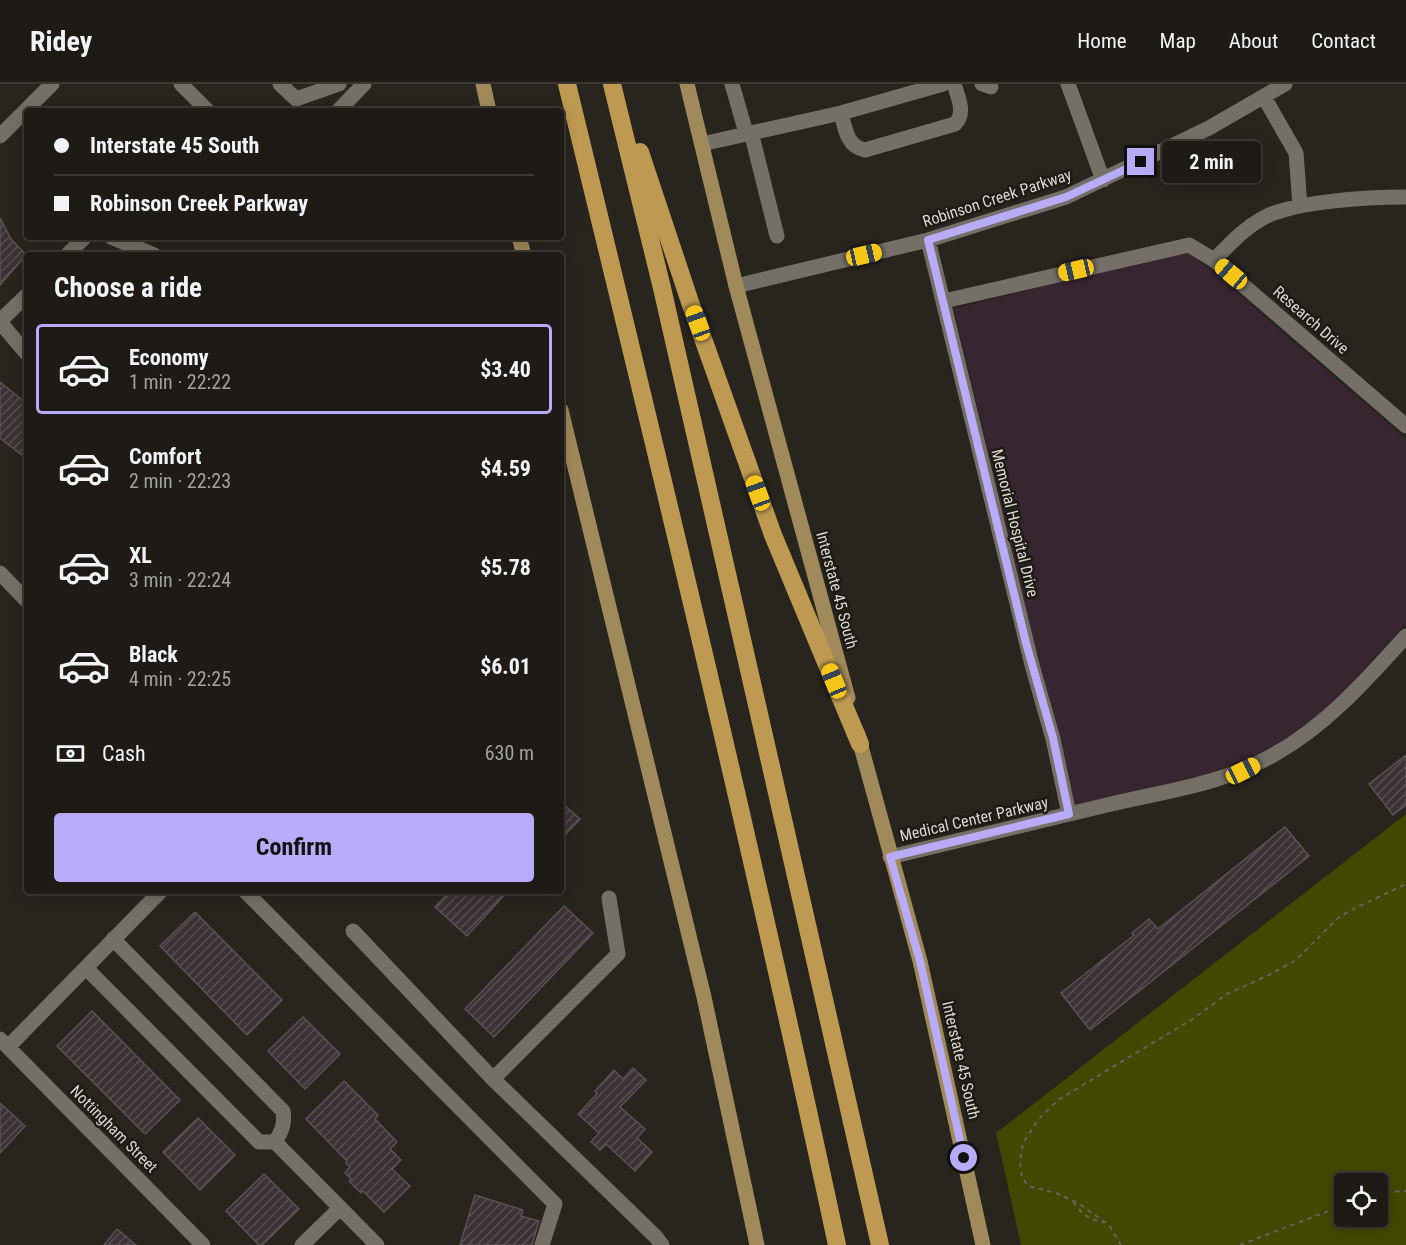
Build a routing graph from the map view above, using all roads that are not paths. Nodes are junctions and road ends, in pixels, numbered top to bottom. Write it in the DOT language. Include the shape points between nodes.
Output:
graph roads {
  1 [pos="52,84"];
  2 [pos="181,84"];
  3 [pos="280,84"];
  4 [pos="339,84"];
  5 [pos="364,84"];
  6 [pos="483,84"];
  7 [pos="567,84"];
  8 [pos="612,84"];
  9 [pos="620,84"];
  10 [pos="687,84"];
  11 [pos="732,84"];
  12 [pos="943,84"];
  13 [pos="954,84"];
  14 [pos="1068,84"];
  15 [pos="1285,84"];
  16 [pos="1264,97"];
  17 [pos="296,99"];
  18 [pos="28,108"];
  19 [pos="205,108"];
  20 [pos="306,108"];
  21 [pos="341,108"];
  22 [pos="488,108"];
  23 [pos="24,112"];
  24 [pos="841,113"];
  25 [pos="749,133"];
  26 [pos="0,136"];
  27 [pos="702,144"];
  28 [pos="1103,180"];
  29 [pos="1406,197"];
  30 [pos="1300,206"];
  31 [pos="777,236"];
  32 [pos="82,240"];
  33 [pos="118,240"];
  34 [pos="928,240"];
  35 [pos="70,252"];
  36 [pos="147,252"];
  37 [pos="1214,260"];
  38 [pos="736,286"];
  39 [pos="24,298"];
  40 [pos="944,301"];
  41 [pos="0,322"];
  42 [pos="24,350"];
  43 [pos="564,422"];
  44 [pos="1406,426"];
  45 [pos="0,573"];
  46 [pos="24,598"];
  47 [pos="1406,636"];
  48 [pos="860,744"];
  49 [pos="1069,814"];
  50 [pos="890,857"];
  51 [pos="158,894"];
  52 [pos="248,894"];
  53 [pos="609,898"];
  54 [pos="352,931"];
  55 [pos="113,939"];
  56 [pos="86,968"];
  57 [pos="4,1043"];
  58 [pos="493,1079"];
  59 [pos="275,1142"];
  60 [pos="340,1208"];
  61 [pos="203,1245"];
  62 [pos="302,1245"];
  63 [pos="377,1245"];
  64 [pos="542,1245"];
  65 [pos="662,1245"];
  66 [pos="757,1245"];
  67 [pos="837,1245"];
  68 [pos="880,1245"];
  69 [pos="983,1245"];
  1 -- 18 [label="street"];
  2 -- 19 [label="street"];
  3 -- 17 [label="street"];
  4 -- 17 [label="street"];
  5 -- 21 [label="street"];
  6 -- 22 [label="main road"];
  7 -- 67 [label="highway" via="785,1004"];
  8 -- 68 [label="highway"];
  9 -- 48 [label="highway" via="686,291 770,524"];
  10 -- 27 [label="main road, Interstate 45 South"];
  11 -- 25 [label="street"];
  12 -- 24 [label="street"];
  13 -- 24 [label="street" via="961,112 955,124 865,150 856,148 849,140"];
  14 -- 28 [label="street"];
  15 -- 16 [label="street, Robinson Creek Parkway"];
  16 -- 28 [label="street, Robinson Creek Parkway"];
  16 -- 30 [label="street" via="1296,153"];
  17 -- 20 [label="street"];
  23 -- 26 [label="street"];
  24 -- 25 [label="street"];
  25 -- 27 [label="street"];
  25 -- 31 [label="street"];
  27 -- 38 [label="main road, Interstate 45 South"];
  28 -- 34 [label="street, Robinson Creek Parkway" via="1066,197"];
  29 -- 30 [label="street"];
  30 -- 37 [label="street" via="1265,217 1238,234"];
  32 -- 35 [label="street"];
  33 -- 36 [label="street"];
  34 -- 38 [label="street, Robinson Creek Parkway"];
  34 -- 40 [label="street, Memorial Hospital Drive"];
  37 -- 40 [label="street, Research Drive" via="1189,245"];
  37 -- 44 [label="street, Research Drive"];
  38 -- 48 [label="main road, Interstate 45 South"];
  39 -- 41 [label="street"];
  40 -- 49 [label="street, Memorial Hospital Drive"];
  41 -- 42 [label="street"];
  43 -- 66 [label="main road" via="704,997"];
  45 -- 46 [label="street"];
  47 -- 49 [label="street, Medical Center Parkway" via="1343,702 1308,733 1270,757 1199,786"];
  48 -- 50 [label="main road, Interstate 45 South"];
  49 -- 50 [label="street, Medical Center Parkway"];
  50 -- 69 [label="main road, Interstate 45 South" via="920,961"];
  51 -- 55 [label="street"];
  52 -- 64 [label="street" via="555,1204"];
  53 -- 58 [label="street" via="618,954"];
  54 -- 58 [label="street"];
  55 -- 56 [label="street"];
  55 -- 59 [label="street" via="283,1111 283,1130"];
  56 -- 57 [label="street"];
  56 -- 59 [label="street" via="259,1142"];
  57 -- 61 [label="street, Nottingham Street"];
  58 -- 65 [label="street"];
  59 -- 60 [label="street"];
  60 -- 62 [label="street"];
  60 -- 63 [label="street"];
}
